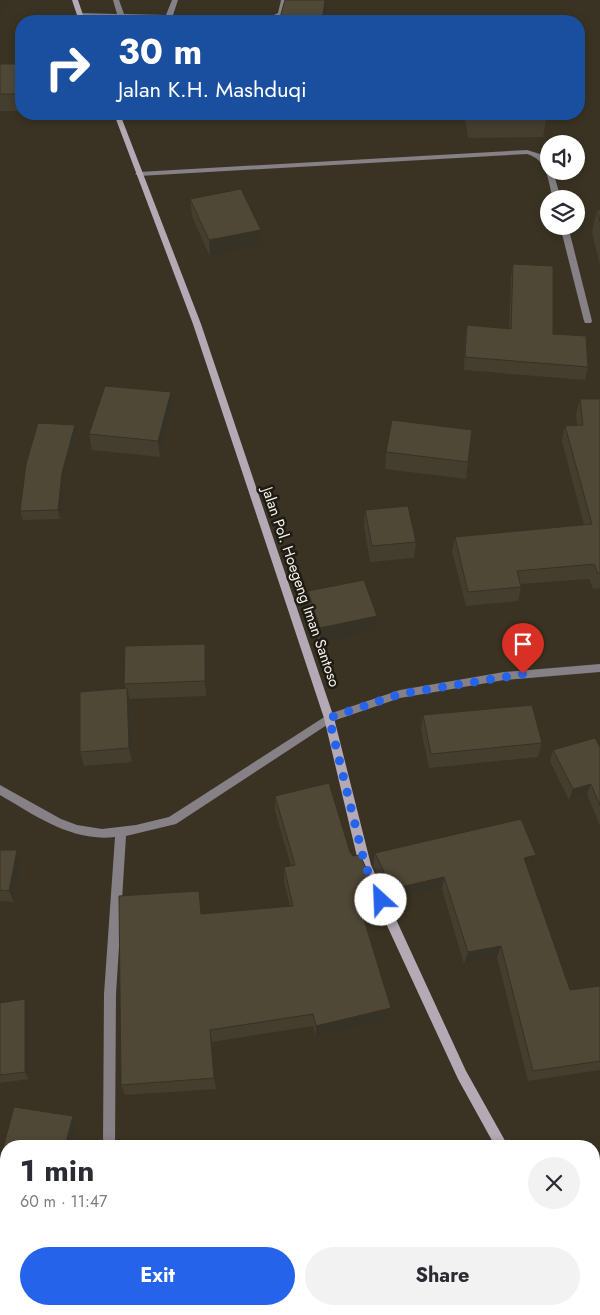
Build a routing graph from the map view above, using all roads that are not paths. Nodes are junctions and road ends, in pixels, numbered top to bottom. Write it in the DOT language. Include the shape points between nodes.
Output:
graph roads {
  1 [pos="75,0"];
  2 [pos="116,0"];
  3 [pos="175,0"];
  4 [pos="284,0"];
  5 [pos="80,15"];
  6 [pos="121,15"];
  7 [pos="170,15"];
  8 [pos="279,15"];
  9 [pos="119,120"];
  10 [pos="540,156"];
  11 [pos="139,174"];
  12 [pos="566,235"];
  13 [pos="588,321"];
  14 [pos="600,668"];
  15 [pos="329,718"];
  16 [pos="0,790"];
  17 [pos="121,832"];
  18 [pos="109,1140"];
  19 [pos="499,1140"];
  1 -- 5 [label="street"];
  2 -- 6 [label="street"];
  3 -- 7 [label="street"];
  4 -- 8 [label="street"];
  9 -- 11 [label="street, Jalan Pol. Hoegeng Iman Santoso"];
  10 -- 11 [label="street" via="527,152"];
  11 -- 15 [label="street, Jalan Pol. Hoegeng Iman Santoso" via="197,324"];
  12 -- 13 [label="street"];
  14 -- 15 [label="street" via="504,676 400,694"];
  15 -- 17 [label="street" via="172,821"];
  15 -- 19 [label="street, Jalan Pol. Hoegeng Iman Santoso" via="365,865 462,1075"];
  16 -- 17 [label="street" via="78,830 102,834"];
  17 -- 18 [label="street" via="110,994"];
}
